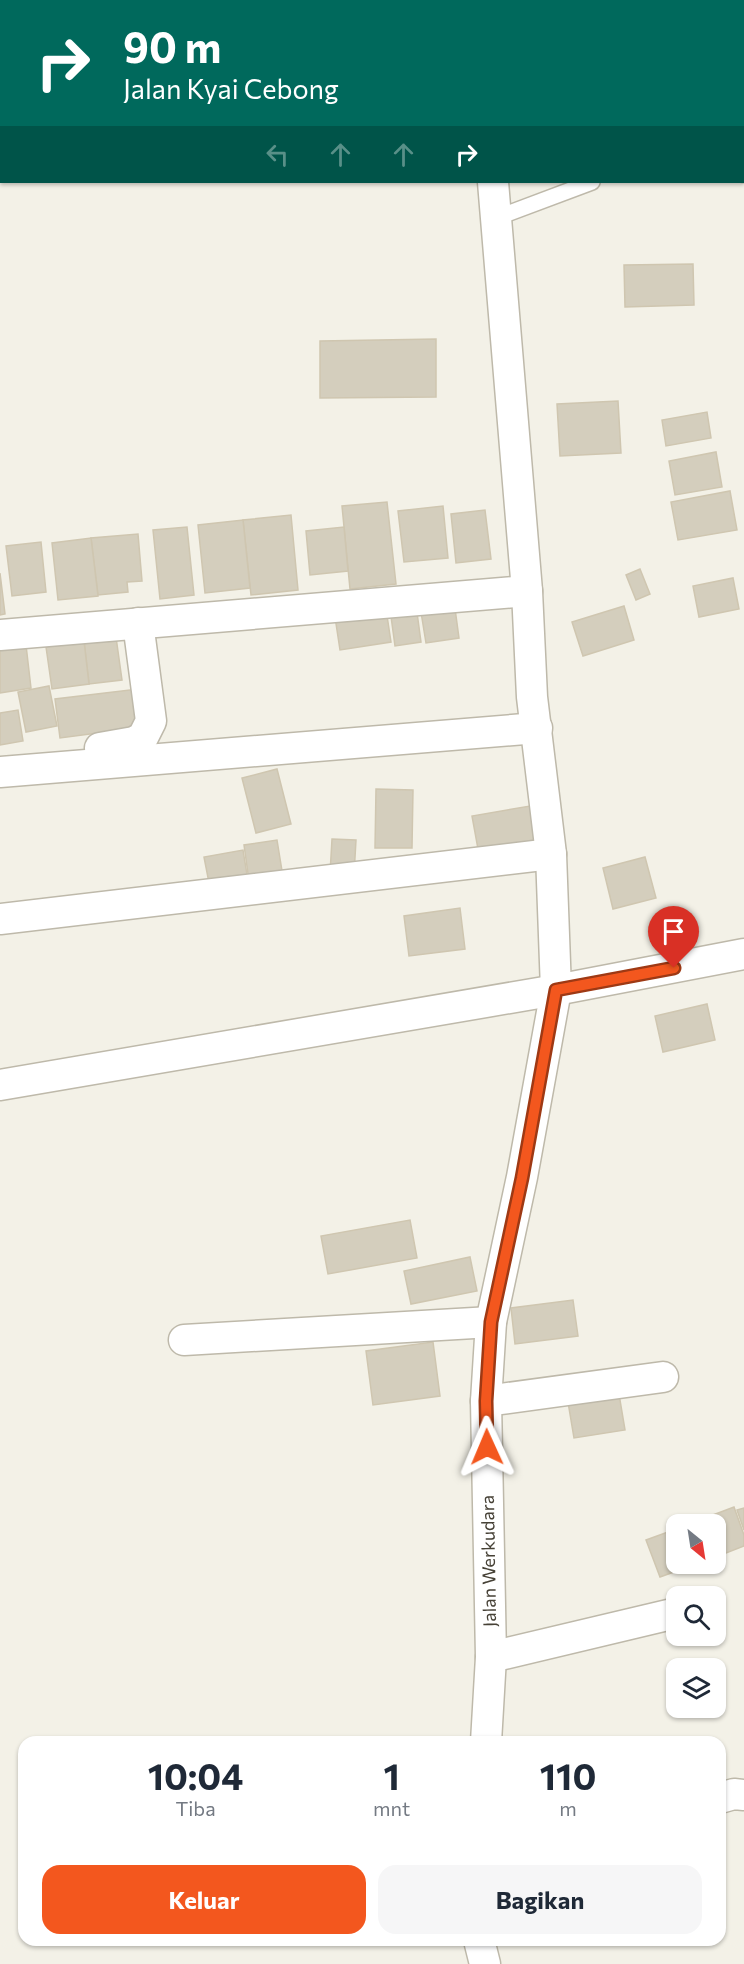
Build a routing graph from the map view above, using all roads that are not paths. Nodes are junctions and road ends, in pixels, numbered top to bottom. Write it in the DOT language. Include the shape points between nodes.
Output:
graph roads {
  1 [pos="493,183"];
  2 [pos="589,183"];
  3 [pos="496,218"];
  4 [pos="527,591"];
  5 [pos="138,623"];
  6 [pos="0,635"];
  7 [pos="537,728"];
  8 [pos="0,758"];
  9 [pos="0,772"];
  10 [pos="551,854"];
  11 [pos="0,919"];
  12 [pos="744,954"];
  13 [pos="556,990"];
  14 [pos="0,1085"];
  15 [pos="491,1322"];
  16 [pos="184,1340"];
  17 [pos="663,1377"];
  18 [pos="486,1401"];
  19 [pos="666,1615"];
  20 [pos="491,1657"];
  21 [pos="486,1736"];
  22 [pos="744,1795"];
  23 [pos="726,1796"];
  24 [pos="480,1946"];
  25 [pos="485,1964"];
  1 -- 3 [label="street, Jalan Werkudara"];
  2 -- 3 [label="lane"];
  3 -- 4 [label="street, Jalan Werkudara"];
  4 -- 5 [label="street"];
  4 -- 7 [label="street, Jalan Werkudara"];
  5 -- 6 [label="street"];
  5 -- 8 [label="street" via="151,721 143,737 134,742 62,753"];
  7 -- 9 [label="street"];
  7 -- 10 [label="street, Jalan Werkudara"];
  10 -- 11 [label="street"];
  10 -- 13 [label="street, Jalan Werkudara"];
  12 -- 13 [label="street"];
  13 -- 14 [label="street"];
  13 -- 15 [label="street, Jalan Werkudara"];
  15 -- 16 [label="street"];
  15 -- 18 [label="street, Jalan Werkudara"];
  17 -- 18 [label="street"];
  18 -- 20 [label="street, Jalan Werkudara"];
  19 -- 20 [label="street"];
  20 -- 21 [label="street, Jalan Werkudara"];
  22 -- 23 [label="street"];
  24 -- 25 [label="street"];
}
